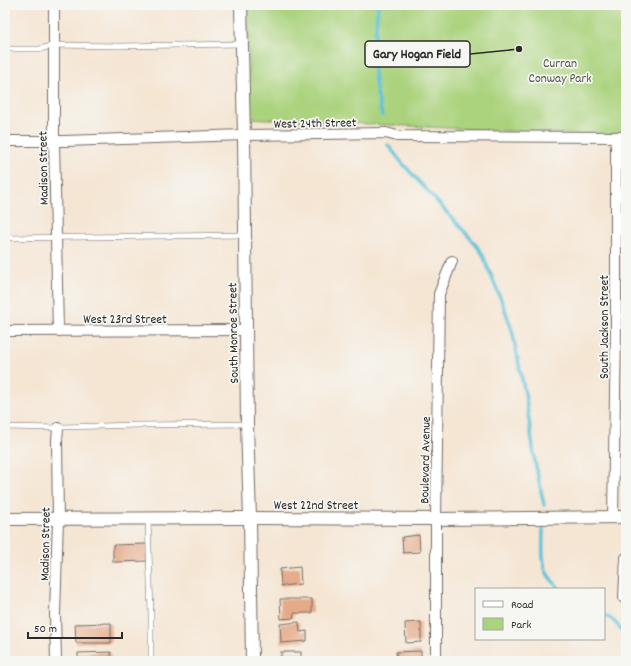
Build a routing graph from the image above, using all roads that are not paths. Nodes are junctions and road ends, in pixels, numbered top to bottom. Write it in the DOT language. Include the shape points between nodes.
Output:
graph roads {
  1 [pos="54,5"];
  2 [pos="241,5"];
  3 [pos="241,44"];
  4 [pos="55,45"];
  5 [pos="5,49"];
  6 [pos="244,136"];
  7 [pos="621,137"];
  8 [pos="5,141"];
  9 [pos="54,141"];
  10 [pos="245,235"];
  11 [pos="56,237"];
  12 [pos="5,238"];
  13 [pos="452,261"];
  14 [pos="246,330"];
  15 [pos="5,331"];
  16 [pos="58,331"];
  17 [pos="621,332"];
  18 [pos="247,424"];
  19 [pos="5,427"];
  20 [pos="58,428"];
  21 [pos="626,517"];
  22 [pos="250,518"];
  23 [pos="436,518"];
  24 [pos="613,518"];
  25 [pos="5,519"];
  26 [pos="58,519"];
  27 [pos="148,519"];
  28 [pos="626,558"];
  29 [pos="624,598"];
  30 [pos="56,661"];
  31 [pos="151,661"];
  32 [pos="252,661"];
  33 [pos="436,661"];
  1 -- 4 [label="street, Madison Street"];
  2 -- 3 [label="street, South Monroe Street"];
  3 -- 4 [label="lane"];
  3 -- 6 [label="street, South Monroe Street"];
  4 -- 5 [label="lane" via="40,49"];
  4 -- 9 [label="street, Madison Street"];
  6 -- 7 [label="street, West 24th Street" via="386,133 397,136"];
  6 -- 9 [label="street, West 24th Street"];
  6 -- 10 [label="street, South Monroe Street"];
  7 -- 17 [label="street, South Jackson Street"];
  8 -- 9 [label="street, West 24th Street"];
  9 -- 11 [label="street, Madison Street"];
  10 -- 11 [label="lane"];
  10 -- 14 [label="street, South Monroe Street"];
  11 -- 12 [label="lane"];
  11 -- 16 [label="street, Madison Street"];
  13 -- 23 [label="street, Boulevard Avenue" via="439,294"];
  14 -- 16 [label="street, West 23rd Street"];
  14 -- 18 [label="street, South Monroe Street"];
  15 -- 16 [label="street, West 23rd Street"];
  17 -- 24 [label="street, South Jackson Street"];
  18 -- 20 [label="lane"];
  18 -- 22 [label="street, South Monroe Street"];
  19 -- 20 [label="lane"];
  20 -- 26 [label="street, Madison Street"];
  21 -- 24 [label="street, West 22nd Street"];
  22 -- 23 [label="street, West 22nd Street"];
  22 -- 27 [label="street, West 22nd Street"];
  22 -- 32 [label="street, South Monroe Street"];
  23 -- 24 [label="street, West 22nd Street"];
  23 -- 33 [label="street, Boulevard Avenue"];
  25 -- 26 [label="street, West 22nd Street"];
  26 -- 27 [label="street, West 22nd Street"];
  26 -- 30 [label="street, Madison Street"];
  27 -- 31 [label="lane"];
  28 -- 29 [label="street"];
}
